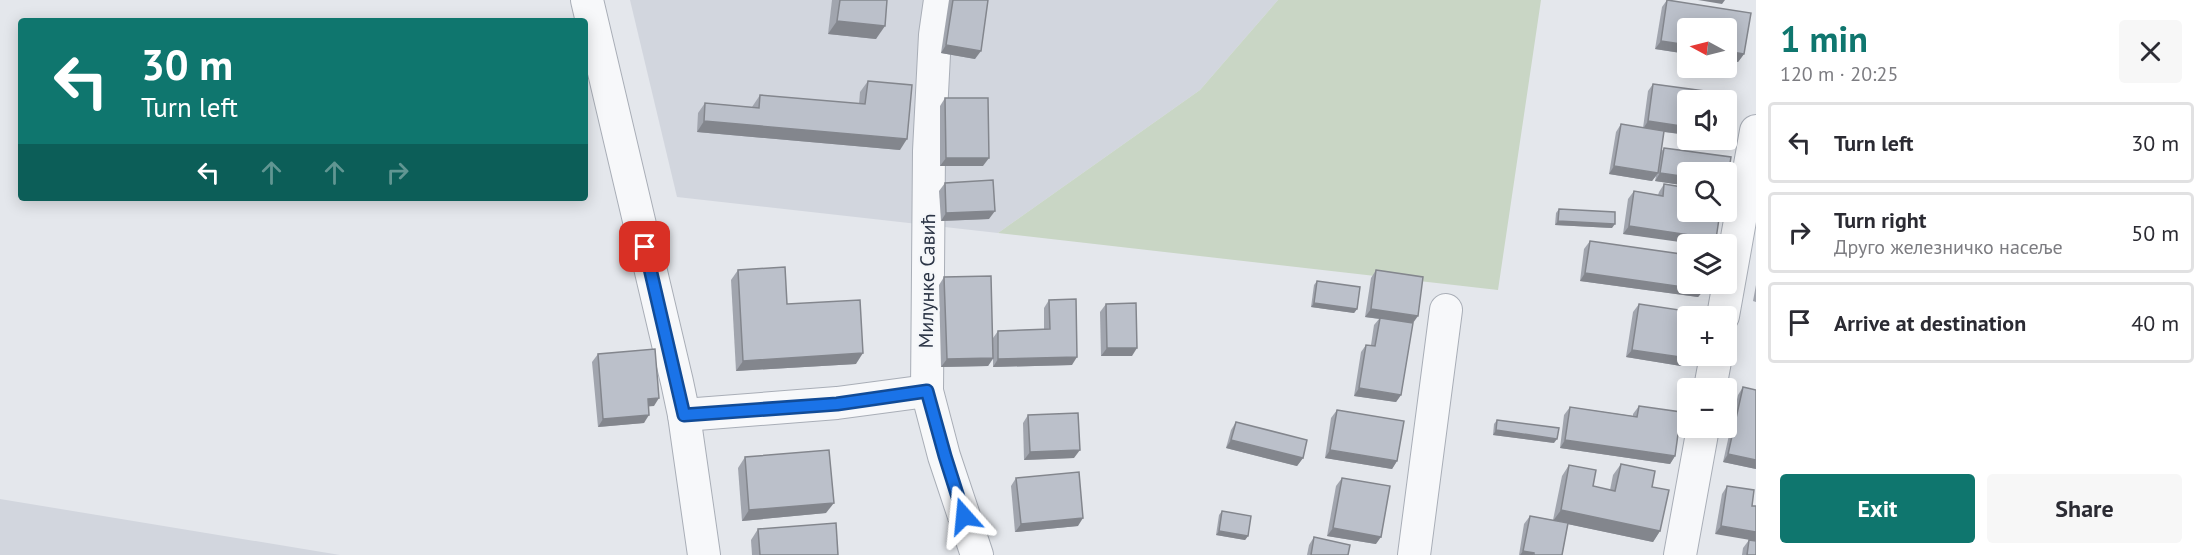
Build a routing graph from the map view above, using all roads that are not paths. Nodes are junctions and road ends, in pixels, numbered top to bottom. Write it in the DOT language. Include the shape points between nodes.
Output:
graph roads {
  1 [pos="587,0"];
  2 [pos="940,0"];
  3 [pos="1756,131"];
  4 [pos="1725,306"];
  5 [pos="1446,310"];
  6 [pos="927,391"];
  7 [pos="684,415"];
  8 [pos="1701,438"];
  9 [pos="704,555"];
  10 [pos="977,555"];
  11 [pos="1414,555"];
  12 [pos="1680,555"];
  1 -- 7 [label="street"];
  2 -- 6 [label="street, Милунке Савић" via="929,151"];
  3 -- 4 [label="street"];
  5 -- 11 [label="street"];
  6 -- 7 [label="street" via="837,404"];
  6 -- 10 [label="street, Милунке Савић"];
  7 -- 9 [label="street"];
  8 -- 12 [label="street"];
}
